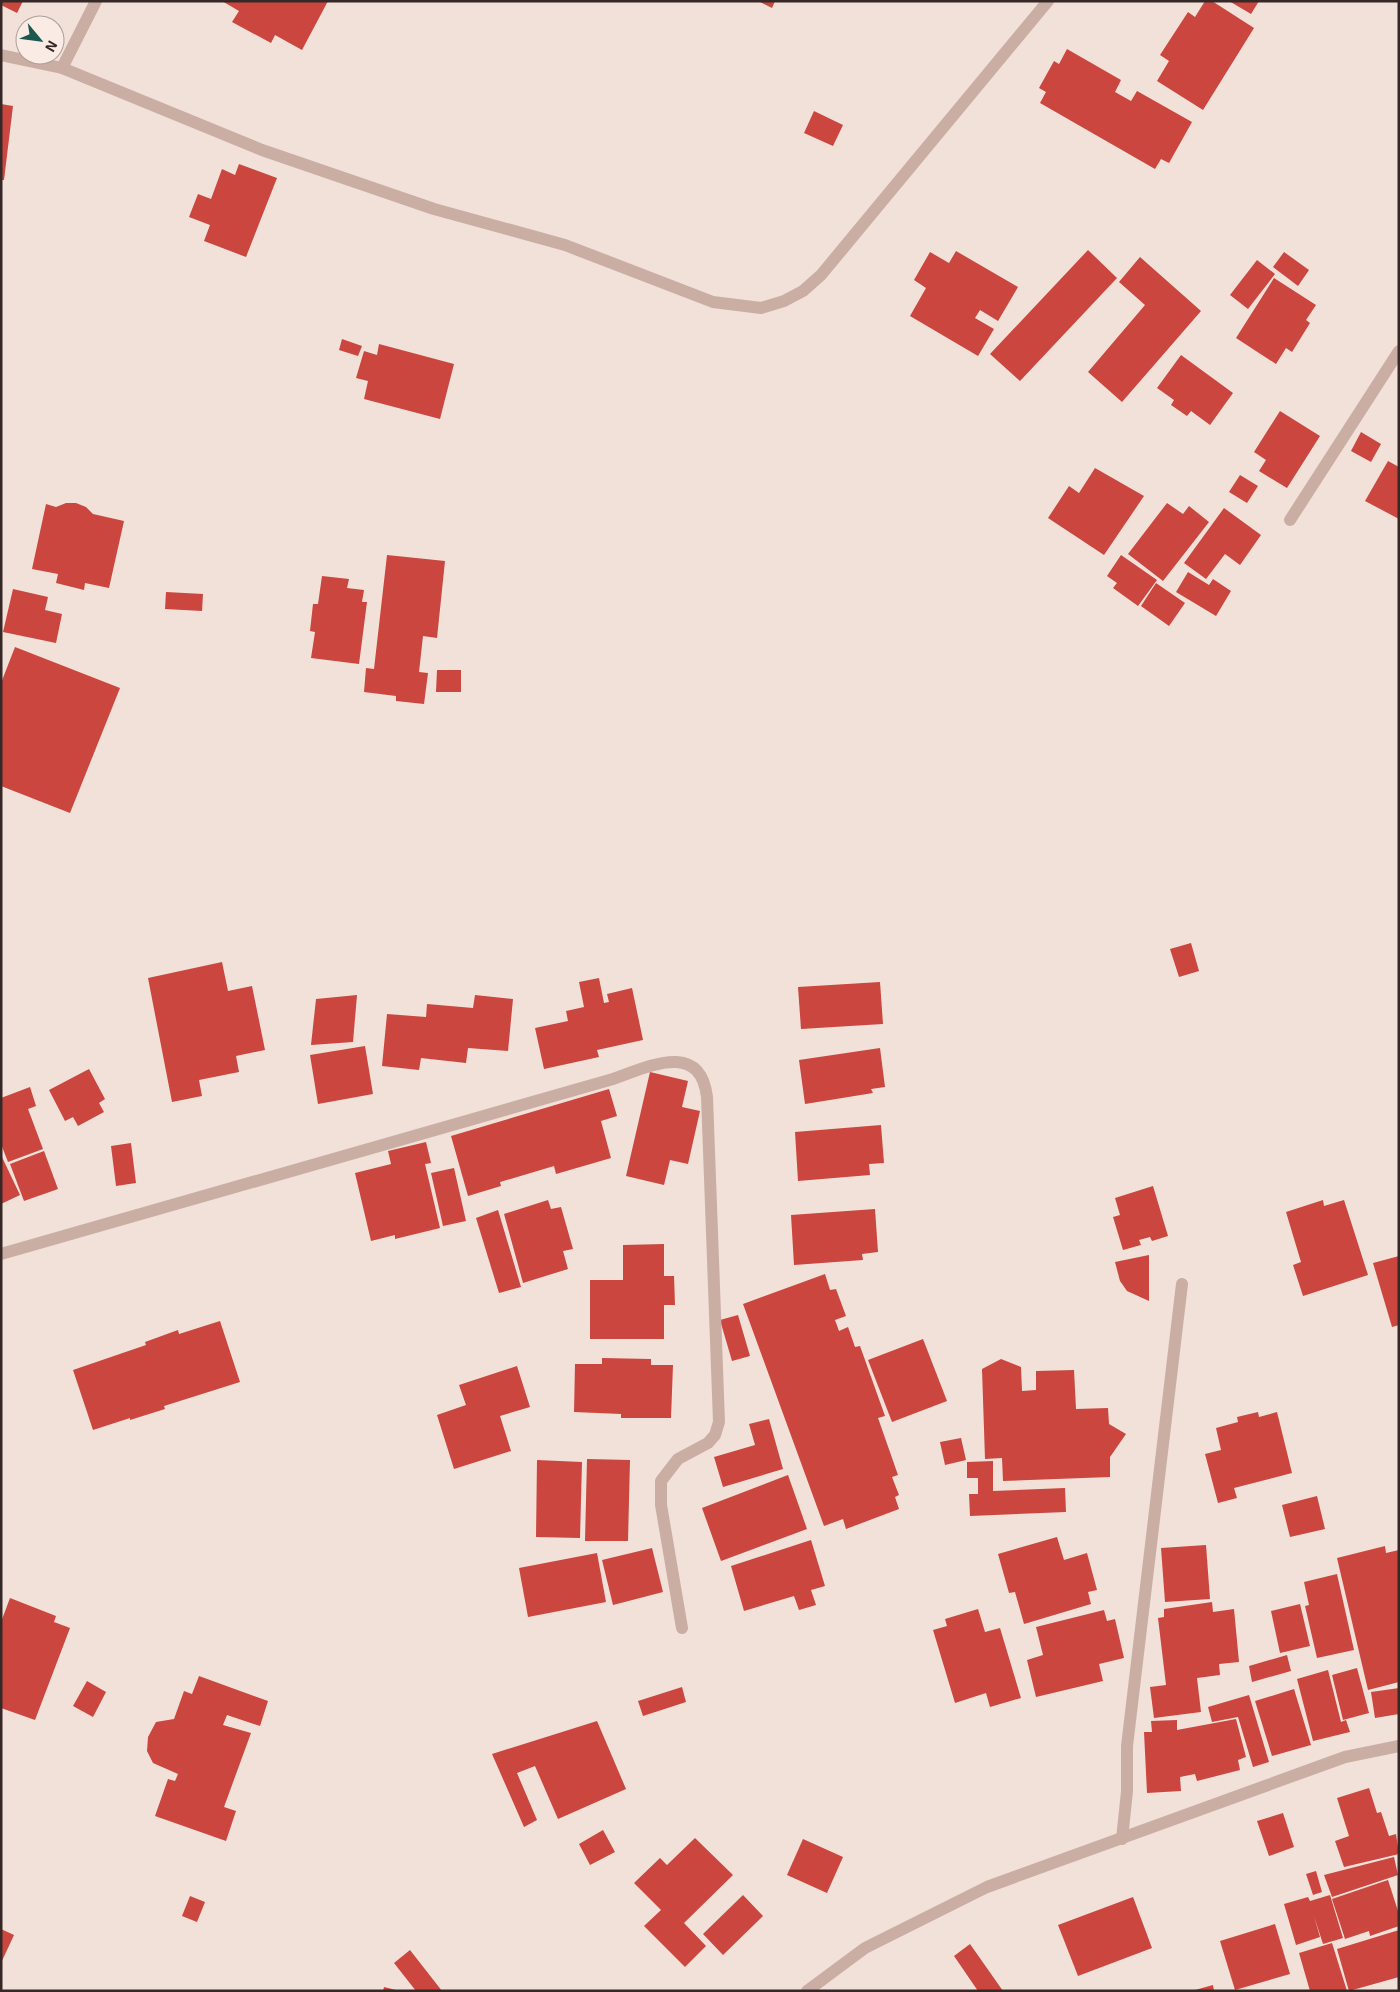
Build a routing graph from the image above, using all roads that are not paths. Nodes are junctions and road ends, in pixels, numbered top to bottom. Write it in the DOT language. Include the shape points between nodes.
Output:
graph roads {
  1 [pos="96,1"];
  2 [pos="1048,1"];
  3 [pos="1,55"];
  4 [pos="62,68"];
  5 [pos="1399,351"];
  6 [pos="1290,520"];
  7 [pos="1,1254"];
  8 [pos="1182,1284"];
  9 [pos="682,1628"];
  10 [pos="1399,1746"];
  11 [pos="1122,1840"];
  12 [pos="806,1991"];
  1 -- 4 [label="street"];
  2 -- 4 [label="street" via="821,275 784,301 760,308 713,302 565,245 434,209 262,150"];
  3 -- 4 [label="street"];
  5 -- 6 [label="street"];
  7 -- 9 [label="street" via="663,1062 692,1066 705,1082 707,1097 719,1422 708,1443 678,1459 662,1481 661,1505"];
  8 -- 11 [label="street" via="1127,1746"];
  10 -- 11 [label="street" via="1345,1757"];
  11 -- 12 [label="street" via="987,1887 865,1948"];
}
